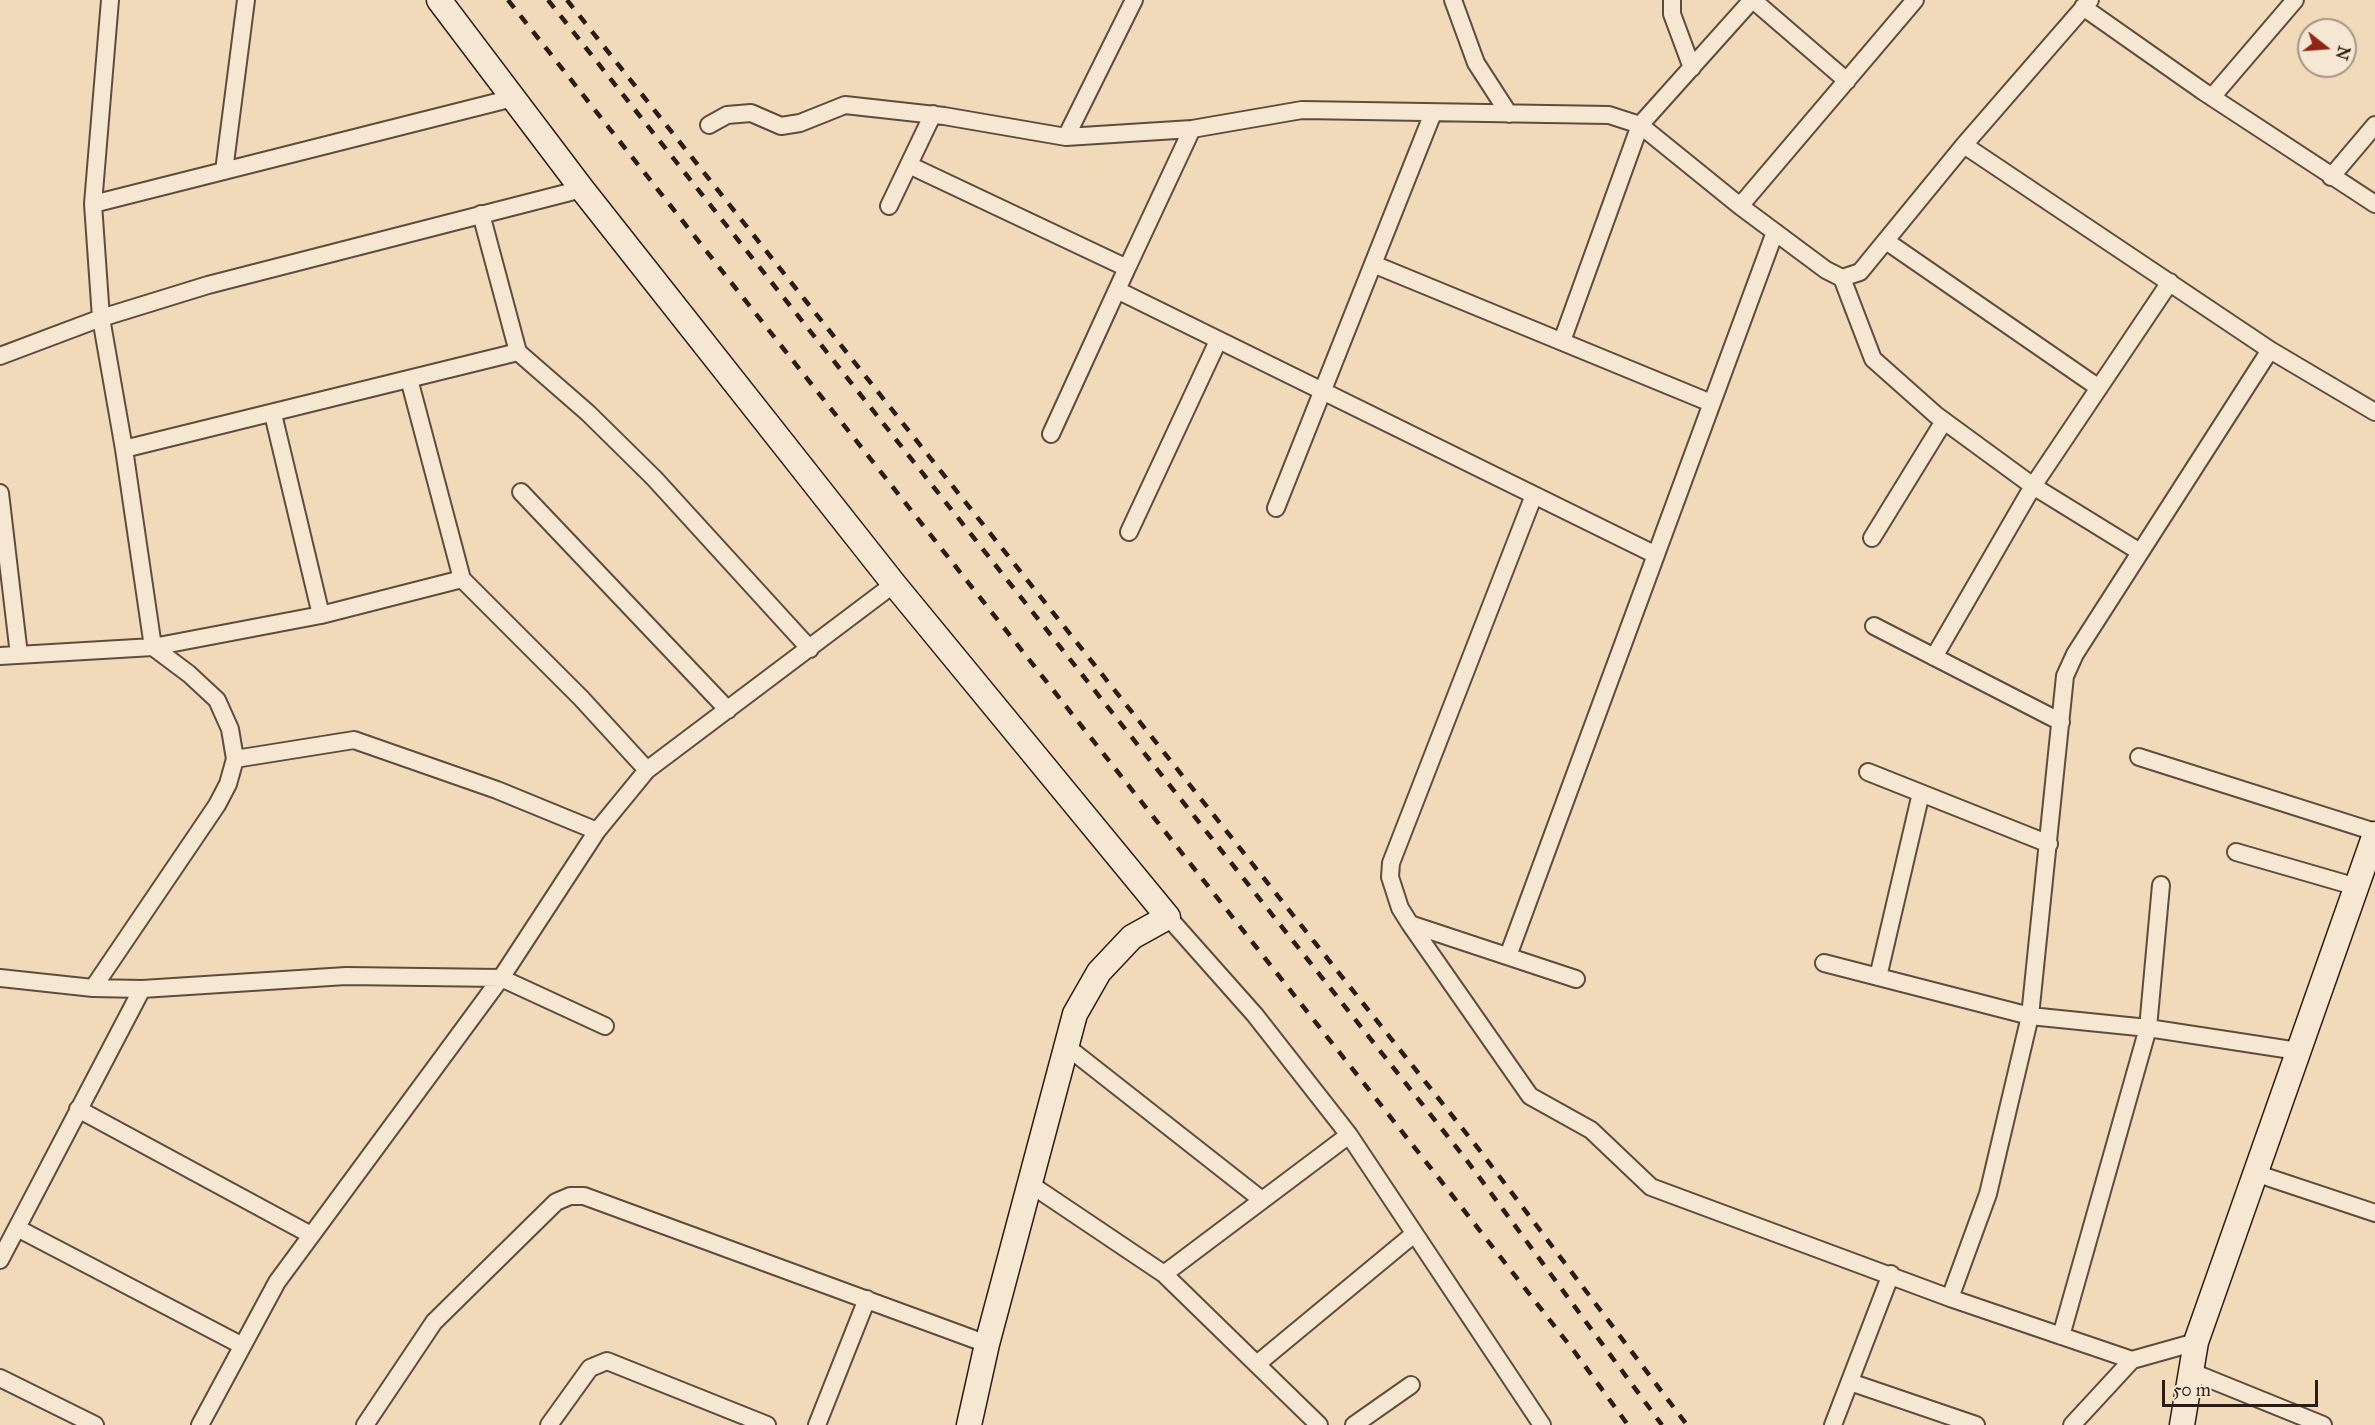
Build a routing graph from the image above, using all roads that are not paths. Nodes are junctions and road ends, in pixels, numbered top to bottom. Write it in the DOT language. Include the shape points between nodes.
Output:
graph roads {
  1 [pos="110,0"];
  2 [pos="246,0"];
  3 [pos="438,0"];
  4 [pos="1134,0"];
  5 [pos="1453,0"];
  6 [pos="1671,0"];
  7 [pos="1753,0"];
  8 [pos="1915,0"];
  9 [pos="2295,0"];
  10 [pos="2087,4"];
  11 [pos="1692,68"];
  12 [pos="1847,81"];
  13 [pos="2212,97"];
  14 [pos="513,98"];
  15 [pos="1433,113"];
  16 [pos="933,114"];
  17 [pos="1509,114"];
  18 [pos="709,125"];
  19 [pos="1640,125"];
  20 [pos="2375,125"];
  21 [pos="1192,129"];
  22 [pos="1066,137"];
  23 [pos="1964,146"];
  24 [pos="909,165"];
  25 [pos="224,171"];
  26 [pos="2331,177"];
  27 [pos="582,189"];
  28 [pos="93,204"];
  29 [pos="2375,204"];
  30 [pos="889,206"];
  31 [pos="1740,206"];
  32 [pos="482,214"];
  33 [pos="1775,232"];
  34 [pos="1886,240"];
  35 [pos="1373,264"];
  36 [pos="1127,268"];
  37 [pos="1842,278"];
  38 [pos="2170,282"];
  39 [pos="1117,290"];
  40 [pos="100,318"];
  41 [pos="1218,341"];
  42 [pos="1562,342"];
  43 [pos="2270,350"];
  44 [pos="518,352"];
  45 [pos="0,356"];
  46 [pos="409,379"];
  47 [pos="2099,388"];
  48 [pos="1323,391"];
  49 [pos="1711,403"];
  50 [pos="2375,412"];
  51 [pos="273,414"];
  52 [pos="1944,421"];
  53 [pos="1051,434"];
  54 [pos="124,449"];
  55 [pos="2033,486"];
  56 [pos="521,492"];
  57 [pos="0,493"];
  58 [pos="1534,495"];
  59 [pos="1276,508"];
  60 [pos="1129,532"];
  61 [pos="1872,538"];
  62 [pos="2140,552"];
  63 [pos="1656,555"];
  64 [pos="462,579"];
  65 [pos="894,584"];
  66 [pos="321,615"];
  67 [pos="1874,626"];
  68 [pos="153,647"];
  69 [pos="810,649"];
  70 [pos="19,655"];
  71 [pos="0,656"];
  72 [pos="1935,657"];
  73 [pos="728,710"];
  74 [pos="2061,722"];
  75 [pos="2139,756"];
  76 [pos="235,759"];
  77 [pos="646,770"];
  78 [pos="1868,772"];
  79 [pos="1921,793"];
  80 [pos="597,831"];
  81 [pos="2375,833"];
  82 [pos="2049,844"];
  83 [pos="2236,852"];
  84 [pos="2161,885"];
  85 [pos="2357,886"];
  86 [pos="1168,917"];
  87 [pos="1410,924"];
  88 [pos="1508,956"];
  89 [pos="1824,963"];
  90 [pos="1878,977"];
  91 [pos="0,978"];
  92 [pos="501,978"];
  93 [pos="1576,979"];
  94 [pos="93,988"];
  95 [pos="142,989"];
  96 [pos="2030,1016"];
  97 [pos="604,1026"];
  98 [pos="2148,1028"];
  99 [pos="1066,1047"];
  100 [pos="2298,1052"];
  101 [pos="78,1109"];
  102 [pos="1350,1135"];
  103 [pos="2255,1173"];
  104 [pos="1030,1184"];
  105 [pos="1262,1200"];
  106 [pos="2375,1213"];
  107 [pos="17,1228"];
  108 [pos="1414,1234"];
  109 [pos="311,1235"];
  110 [pos="0,1260"];
  111 [pos="1164,1274"];
  112 [pos="1891,1275"];
  113 [pos="1950,1298"];
  114 [pos="867,1299"];
  115 [pos="2061,1336"];
  116 [pos="2196,1342"];
  117 [pos="987,1344"];
  118 [pos="241,1345"];
  119 [pos="2132,1360"];
  120 [pos="1257,1364"];
  121 [pos="2192,1372"];
  122 [pos="0,1378"];
  123 [pos="1850,1382"];
  124 [pos="1411,1385"];
  125 [pos="95,1425"];
  126 [pos="200,1425"];
  127 [pos="365,1425"];
  128 [pos="549,1425"];
  129 [pos="767,1425"];
  130 [pos="817,1425"];
  131 [pos="969,1425"];
  132 [pos="1319,1425"];
  133 [pos="1354,1425"];
  134 [pos="1542,1425"];
  135 [pos="1833,1425"];
  136 [pos="1976,1425"];
  137 [pos="2072,1425"];
  138 [pos="2182,1425"];
  139 [pos="2323,1425"];
  1 -- 28 [label="street"];
  2 -- 25 [label="street"];
  3 -- 14 [label="street"];
  4 -- 22 [label="street"];
  5 -- 17 [label="street" via="1476,63"];
  6 -- 11 [label="street" via="1672,14"];
  7 -- 11 [label="street"];
  7 -- 12 [label="street"];
  8 -- 12 [label="street"];
  9 -- 13 [label="street"];
  10 -- 13 [label="street"];
  10 -- 23 [label="street"];
  11 -- 19 [label="street"];
  12 -- 31 [label="street"];
  13 -- 26 [label="street"];
  14 -- 25 [label="street"];
  14 -- 27 [label="street"];
  15 -- 17 [label="street"];
  15 -- 21 [label="street" via="1302,110"];
  15 -- 35 [label="street"];
  16 -- 18 [label="street" via="845,105 800,123 781,126 751,112 727,115"];
  16 -- 22 [label="street"];
  16 -- 24 [label="street"];
  17 -- 19 [label="street" via="1609,115"];
  19 -- 31 [label="street"];
  19 -- 42 [label="street"];
  20 -- 26 [label="street"];
  21 -- 22 [label="street"];
  21 -- 36 [label="street"];
  23 -- 34 [label="street"];
  23 -- 38 [label="street"];
  24 -- 30 [label="street"];
  24 -- 36 [label="street"];
  25 -- 28 [label="street"];
  26 -- 29 [label="street"];
  27 -- 32 [label="street"];
  27 -- 65 [label="street"];
  28 -- 40 [label="street"];
  31 -- 33 [label="street"];
  32 -- 40 [label="street" via="208,285"];
  32 -- 44 [label="street"];
  33 -- 37 [label="street"];
  33 -- 49 [label="street"];
  34 -- 37 [label="street" via="1860,272"];
  34 -- 47 [label="street"];
  35 -- 42 [label="street"];
  35 -- 48 [label="street"];
  36 -- 39 [label="street"];
  37 -- 52 [label="street" via="1874,359"];
  38 -- 43 [label="street"];
  38 -- 47 [label="street"];
  39 -- 41 [label="street"];
  39 -- 53 [label="street"];
  40 -- 45 [label="street"];
  40 -- 54 [label="street"];
  41 -- 48 [label="street"];
  41 -- 60 [label="street"];
  42 -- 49 [label="street"];
  43 -- 50 [label="street"];
  43 -- 62 [label="street"];
  44 -- 46 [label="street"];
  44 -- 69 [label="street" via="654,478"];
  46 -- 51 [label="street"];
  46 -- 64 [label="street"];
  47 -- 55 [label="street"];
  48 -- 58 [label="street"];
  48 -- 59 [label="street"];
  49 -- 63 [label="street"];
  51 -- 54 [label="street"];
  51 -- 66 [label="street"];
  52 -- 55 [label="street"];
  52 -- 61 [label="street"];
  54 -- 68 [label="street"];
  55 -- 62 [label="street"];
  55 -- 72 [label="street"];
  56 -- 73 [label="street"];
  57 -- 70 [label="street"];
  58 -- 63 [label="street"];
  58 -- 87 [label="street" via="1391,863 1393,890"];
  62 -- 74 [label="street" via="2075,654 2065,676"];
  63 -- 88 [label="street"];
  64 -- 66 [label="street"];
  64 -- 77 [label="street"];
  65 -- 69 [label="street"];
  65 -- 86 [label="street"];
  66 -- 68 [label="street"];
  67 -- 72 [label="street"];
  68 -- 70 [label="street"];
  68 -- 76 [label="street" via="218,700 230,729"];
  69 -- 73 [label="street"];
  70 -- 71 [label="street"];
  72 -- 74 [label="street"];
  73 -- 77 [label="street"];
  74 -- 82 [label="street"];
  75 -- 81 [label="street"];
  76 -- 80 [label="street" via="354,740 497,790"];
  76 -- 94 [label="street" via="217,806"];
  77 -- 80 [label="street"];
  78 -- 79 [label="street"];
  79 -- 82 [label="street"];
  79 -- 90 [label="street"];
  80 -- 92 [label="street"];
  81 -- 85 [label="street"];
  82 -- 96 [label="street"];
  83 -- 85 [label="street"];
  84 -- 98 [label="street"];
  85 -- 100 [label="street"];
  86 -- 99 [label="street" via="1131,937 1099,972 1075,1014"];
  86 -- 102 [label="street" via="1255,1015"];
  87 -- 88 [label="street"];
  87 -- 112 [label="street" via="1530,1096 1591,1130 1651,1187"];
  88 -- 93 [label="street"];
  89 -- 90 [label="street"];
  90 -- 96 [label="street"];
  91 -- 94 [label="street"];
  92 -- 95 [label="street" via="346,976"];
  92 -- 97 [label="street"];
  92 -- 109 [label="street"];
  94 -- 95 [label="street"];
  95 -- 101 [label="street"];
  96 -- 98 [label="street"];
  96 -- 113 [label="street" via="1988,1194"];
  98 -- 100 [label="street"];
  98 -- 115 [label="street"];
  99 -- 104 [label="street"];
  99 -- 105 [label="street"];
  100 -- 103 [label="street"];
  101 -- 107 [label="street"];
  101 -- 109 [label="street"];
  102 -- 105 [label="street"];
  102 -- 108 [label="street"];
  103 -- 106 [label="street"];
  103 -- 116 [label="street"];
  104 -- 111 [label="street"];
  104 -- 117 [label="street"];
  105 -- 111 [label="street"];
  107 -- 110 [label="street"];
  107 -- 118 [label="street"];
  108 -- 120 [label="street"];
  108 -- 134 [label="street"];
  109 -- 118 [label="street"];
  111 -- 120 [label="street"];
  112 -- 113 [label="street"];
  112 -- 123 [label="street"];
  113 -- 115 [label="street"];
  114 -- 117 [label="street"];
  114 -- 127 [label="street" via="584,1196 570,1196 556,1202 434,1322"];
  114 -- 130 [label="street"];
  115 -- 119 [label="street"];
  116 -- 119 [label="street"];
  116 -- 121 [label="street"];
  117 -- 131 [label="street"];
  118 -- 126 [label="street"];
  119 -- 137 [label="street"];
  120 -- 132 [label="street"];
  121 -- 138 [label="street"];
  121 -- 139 [label="street"];
  122 -- 125 [label="street"];
  123 -- 135 [label="street"];
  123 -- 136 [label="street"];
  124 -- 133 [label="street"];
  128 -- 129 [label="street" via="590,1368 607,1361"];
}
